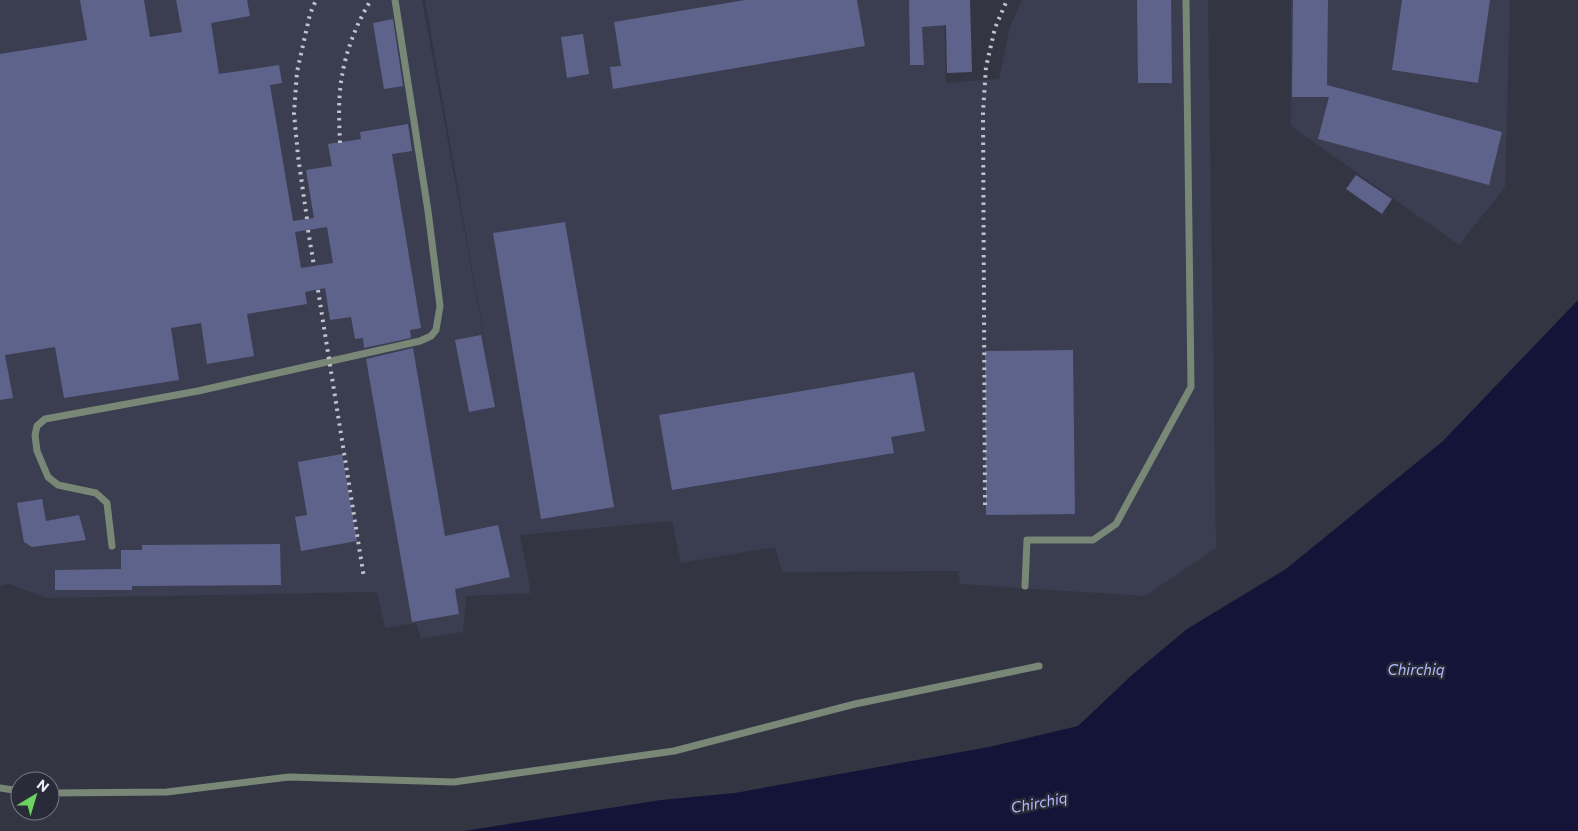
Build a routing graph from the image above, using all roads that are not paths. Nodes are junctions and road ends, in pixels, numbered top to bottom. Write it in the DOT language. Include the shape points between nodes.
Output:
graph roads {
  1 [pos="395,0"];
  2 [pos="1186,0"];
  3 [pos="112,546"];
  4 [pos="1025,586"];
  5 [pos="1039,666"];
  6 [pos="60,793"];
  1 -- 3 [label="lane" via="440,306 436,330 420,341 198,390 45,419 37,426 35,435 37,451 48,477 58,485 96,492 107,503"];
  2 -- 4 [label="lane" via="1191,387 1116,524 1093,540 1027,540"];
  5 -- 6 [label="lane" via="855,704 674,751 454,782 289,777 167,792"];
}
